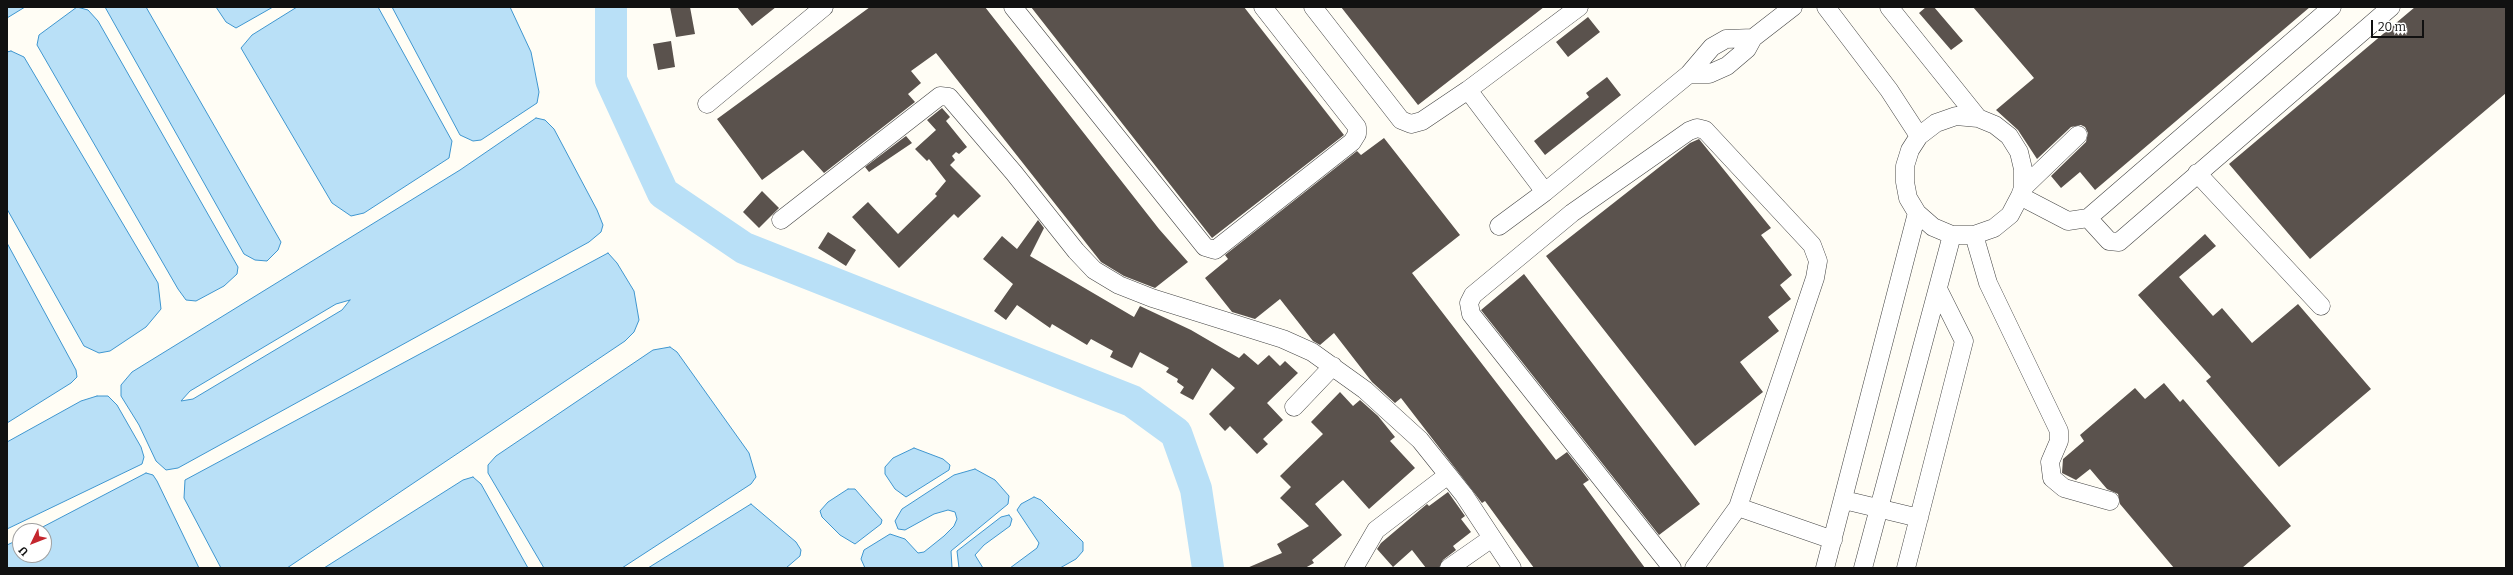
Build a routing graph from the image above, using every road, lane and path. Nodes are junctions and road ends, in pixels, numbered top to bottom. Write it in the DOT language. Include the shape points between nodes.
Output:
graph roads {
  1 [pos="824,7"];
  2 [pos="1013,7"];
  3 [pos="1263,7"];
  4 [pos="1313,7"];
  5 [pos="1579,7"];
  6 [pos="1793,7"];
  7 [pos="1826,7"];
  8 [pos="1889,7"];
  9 [pos="2332,7"];
  10 [pos="2391,7"];
  11 [pos="1753,38"];
  12 [pos="1689,74"];
  13 [pos="1468,90"];
  14 [pos="707,104"];
  15 [pos="1978,118"];
  16 [pos="2078,135"];
  17 [pos="1919,136"];
  18 [pos="2197,174"];
  19 [pos="1545,192"];
  20 [pos="2022,192"];
  21 [pos="1917,213"];
  22 [pos="2088,218"];
  23 [pos="782,220"];
  24 [pos="1499,226"];
  25 [pos="1952,235"];
  26 [pos="1974,235"];
  27 [pos="1938,289"];
  28 [pos="2321,306"];
  29 [pos="1333,366"];
  30 [pos="1294,407"];
  31 [pos="1448,475"];
  32 [pos="1844,500"];
  33 [pos="2110,501"];
  34 [pos="1738,508"];
  35 [pos="1878,509"];
  36 [pos="1919,518"];
  37 [pos="1492,538"];
  38 [pos="1832,540"];
  39 [pos="1354,568"];
  40 [pos="1449,568"];
  41 [pos="1512,568"];
  42 [pos="1672,568"];
  43 [pos="1694,568"];
  44 [pos="1825,568"];
  45 [pos="1863,568"];
  46 [pos="1906,568"];
  1 -- 14 [label="street"];
  2 -- 3 [label="street" via="1205,247 1215,250 1352,142 1357,134 1357,127"];
  4 -- 13 [label="street" via="1401,120 1411,124 1422,121"];
  5 -- 13 [label="street"];
  6 -- 11 [label="street"];
  7 -- 17 [label="street" via="1889,90"];
  8 -- 15 [label="street"];
  9 -- 22 [label="street"];
  10 -- 18 [label="street"];
  11 -- 12 [label="street" via="1747,49 1727,66 1709,74"];
  11 -- 12 [label="street" via="1734,38 1718,42"];
  12 -- 19 [label="street"];
  13 -- 19 [label="street"];
  15 -- 17 [label="street" via="1956,116 1936,123"];
  15 -- 20 [label="street" via="1995,125 2009,136 2019,152 2024,169"];
  16 -- 20 [label="street"];
  17 -- 21 [label="street" via="1910,150 1905,166 1908,198"];
  18 -- 22 [label="street" via="2119,242 2109,241"];
  18 -- 28 [label="street"];
  19 -- 24 [label="street"];
  20 -- 22 [label="street" via="2068,221"];
  20 -- 26 [label="street" via="2010,215 1994,228"];
  21 -- 25 [label="street" via="1933,227"];
  21 -- 32 [label="street"];
  23 -- 29 [label="street" via="940,96 945,96 960,108 1076,252 1094,270 1118,285 1152,298 1282,339 1312,352"];
  25 -- 26 [label="street"];
  25 -- 27 [label="street"];
  26 -- 33 [label="street" via="1988,283 2059,431 2059,441 2050,462 2052,478 2064,488"];
  27 -- 35 [label="street"];
  27 -- 36 [label="street" via="1964,341"];
  29 -- 30 [label="street"];
  29 -- 31 [label="street" via="1394,414 1420,440"];
  31 -- 37 [label="street"];
  31 -- 39 [label="street" via="1376,530"];
  32 -- 35 [label="street"];
  32 -- 38 [label="street"];
  34 -- 38 [label="street"];
  34 -- 42 [label="street" via="1815,278 1818,261 1812,245 1705,130 1697,128 1572,213 1473,295 1468,303 1471,314"];
  34 -- 43 [label="street"];
  35 -- 36 [label="street"];
  35 -- 45 [label="street"];
  36 -- 46 [label="street"];
  37 -- 40 [label="street"];
  37 -- 41 [label="street"];
  38 -- 44 [label="street"];
}
